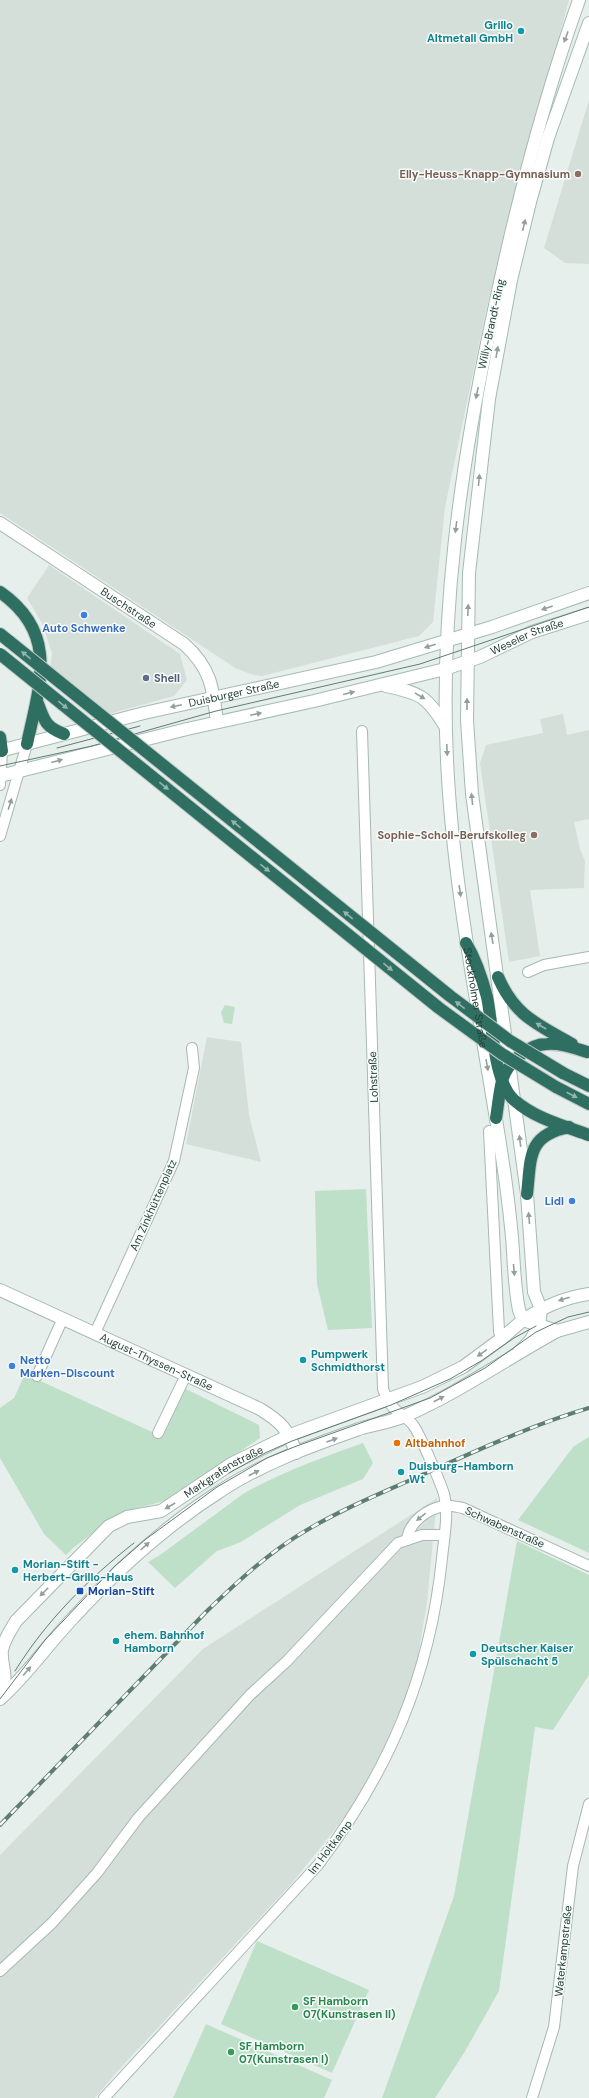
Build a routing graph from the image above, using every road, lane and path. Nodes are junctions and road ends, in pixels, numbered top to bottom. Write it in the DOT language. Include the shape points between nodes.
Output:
graph roads {
  1 [pos="580,0"];
  2 [pos="589,23"];
  3 [pos="0,523"];
  4 [pos="0,592"];
  5 [pos="589,593"];
  6 [pos="589,614"];
  7 [pos="0,634"];
  8 [pos="468,635"];
  9 [pos="447,641"];
  10 [pos="0,654"];
  11 [pos="446,656"];
  12 [pos="467,663"];
  13 [pos="445,669"];
  14 [pos="383,685"];
  15 [pos="214,697"];
  16 [pos="37,702"];
  17 [pos="217,722"];
  18 [pos="446,727"];
  19 [pos="362,731"];
  20 [pos="64,734"];
  21 [pos="0,737"];
  22 [pos="27,744"];
  23 [pos="1,751"];
  24 [pos="19,772"];
  25 [pos="1,779"];
  26 [pos="0,836"];
  27 [pos="466,943"];
  28 [pos="589,957"];
  29 [pos="528,972"];
  30 [pos="498,977"];
  31 [pos="192,1048"];
  32 [pos="588,1053"];
  33 [pos="510,1067"];
  34 [pos="502,1080"];
  35 [pos="589,1086"];
  36 [pos="515,1101"];
  37 [pos="589,1104"];
  38 [pos="496,1118"];
  39 [pos="569,1128"];
  40 [pos="489,1131"];
  41 [pos="589,1135"];
  42 [pos="527,1194"];
  43 [pos="0,1290"];
  44 [pos="589,1294"];
  45 [pos="541,1309"];
  46 [pos="63,1318"];
  47 [pos="523,1320"];
  48 [pos="589,1322"];
  49 [pos="539,1325"];
  50 [pos="556,1331"];
  51 [pos="95,1333"];
  52 [pos="501,1339"];
  53 [pos="520,1351"];
  54 [pos="186,1375"];
  55 [pos="37,1376"];
  56 [pos="388,1400"];
  57 [pos="404,1416"];
  58 [pos="158,1433"];
  59 [pos="290,1435"];
  60 [pos="296,1453"];
  61 [pos="446,1506"];
  62 [pos="444,1535"];
  63 [pos="407,1540"];
  64 [pos="589,1566"];
  65 [pos="0,1693"];
  66 [pos="0,1699"];
  67 [pos="589,1804"];
  68 [pos="0,1971"];
  69 [pos="111,2096"];
  70 [pos="532,2098"];
  1 -- 9 [label="main road, Willy-Brandt-Ring, one-way" via="555,68 534,141 500,280 464,460 451,572"];
  8 -- 2 [label="main road, Willy-Brandt-Ring, one-way" via="469,573 475,513 498,347 530,202 548,138"];
  3 -- 15 [label="main road, Buschstraße" via="184,644 204,666 212,684"];
  4 -- 16 [label="highway" via="28,618 38,640 42,662"];
  5 -- 8 [label="main road, Weseler Straße, one-way"];
  6 -- 12 [label="main road, Weseler Straße" via="532,632"];
  35 -- 7 [label="highway, one-way, bridge" via="562,1073 510,1041 450,996"];
  8 -- 9 [label="main road, Duisburger Straße"];
  8 -- 12 [label="main road, Willy-Brandt-Ring"];
  9 -- 11 [label="main road, Willy-Brandt-Ring"];
  9 -- 15 [label="main road, Duisburger Straße, one-way" via="376,662"];
  10 -- 37 [label="highway, one-way, bridge" via="439,1008 502,1054"];
  11 -- 13 [label="main road, Stockholmer Straße"];
  12 -- 13 [label="main road"];
  30 -- 12 [label="main road, one-way" via="485,900 472,794 467,720"];
  13 -- 14 [label="main road"];
  13 -- 18 [label="main road, Stockholmer Straße"];
  17 -- 14 [label="main road, one-way"];
  14 -- 18 [label="main road, one-way" via="420,695 432,706"];
  15 -- 17 [label="main road, Buschstraße"];
  15 -- 20 [label="main road, Duisburger Straße, one-way"];
  16 -- 20 [label="highway" via="45,722"];
  16 -- 22 [label="highway"];
  24 -- 17 [label="main road, one-way"];
  18 -- 27 [label="main road, Stockholmer Straße, one-way" via="449,794"];
  19 -- 56 [label="street, Lohstraße" via="383,1389"];
  20 -- 22 [label="main road, Duisburger Straße"];
  21 -- 23 [label="highway"];
  22 -- 23 [label="main road, Duisburger Straße"];
  22 -- 24 [label="street"];
  23 -- 25 [label="street"];
  24 -- 25 [label="main road"];
  26 -- 24 [label="street, one-way"];
  27 -- 34 [label="highway" via="476,960 487,998"];
  27 -- 38 [label="main road, Stockholmer Straße, one-way"];
  28 -- 29 [label="street" via="544,965"];
  32 -- 30 [label="highway, one-way" via="522,1014 508,997"];
  30 -- 33 [label="main road"];
  31 -- 51 [label="street, Am Zinkhüttenplatz" via="194,1068 174,1161"];
  32 -- 33 [label="highway" via="561,1044 534,1046 524,1052"];
  33 -- 34 [label="highway"];
  33 -- 36 [label="main road"];
  34 -- 36 [label="highway"];
  34 -- 38 [label="highway"];
  36 -- 39 [label="highway" via="532,1112"];
  42 -- 36 [label="main road, one-way"];
  38 -- 47 [label="main road, Stockholmer Straße, one-way" via="509,1203 516,1296"];
  39 -- 41 [label="highway"];
  39 -- 42 [label="highway" via="547,1133 538,1141 531,1162"];
  40 -- 52 [label="street"];
  45 -- 42 [label="main road, one-way" via="534,1292"];
  43 -- 46 [label="main road, August-Thyssen-Straße"];
  44 -- 45 [label="main road, Markgrafenstraße, one-way" via="563,1299"];
  45 -- 47 [label="main road, Markgrafenstraße"];
  45 -- 49 [label="main road"];
  46 -- 51 [label="main road, August-Thyssen-Straße"];
  46 -- 55 [label="street"];
  47 -- 49 [label="main road"];
  47 -- 52 [label="main road, Markgrafenstraße"];
  48 -- 50 [label="main road, Markgrafenstraße"];
  49 -- 50 [label="main road"];
  49 -- 53 [label="main road" via="530,1342"];
  50 -- 53 [label="main road, Markgrafenstraße"];
  51 -- 54 [label="main road, August-Thyssen-Straße"];
  52 -- 56 [label="main road, Markgrafenstraße, one-way" via="463,1367"];
  57 -- 53 [label="main road, Markgrafenstraße, one-way" via="473,1381"];
  54 -- 58 [label="street"];
  54 -- 59 [label="main road, August-Thyssen-Straße" via="260,1409 274,1418"];
  56 -- 57 [label="street, Lohstraße"];
  56 -- 59 [label="main road, Markgrafenstraße"];
  60 -- 57 [label="main road, Markgrafenstraße, one-way"];
  57 -- 61 [label="street" via="414,1426 444,1494"];
  59 -- 60 [label="main road, August-Thyssen-Straße"];
  59 -- 65 [label="main road, Markgrafenstraße, one-way" via="231,1464 161,1511 128,1517 109,1526 16,1621 1,1651 5,1678"];
  66 -- 60 [label="main road, Markgrafenstraße, one-way" via="77,1613 151,1541 220,1491"];
  61 -- 62 [label="street, Im Holtkamp"];
  61 -- 63 [label="street, one-way" via="431,1509 416,1522 408,1531"];
  61 -- 64 [label="street, Schwabenstraße" via="463,1508"];
  62 -- 63 [label="street"];
  62 -- 69 [label="street, Im Holtkamp" via="432,1623 418,1681 405,1718 368,1792 318,1865"];
  63 -- 68 [label="street" via="398,1543 287,1661 250,1695 138,1818 97,1873 52,1923"];
  67 -- 70 [label="street, Waterkampstraße" via="573,1866 554,2027"];
}
